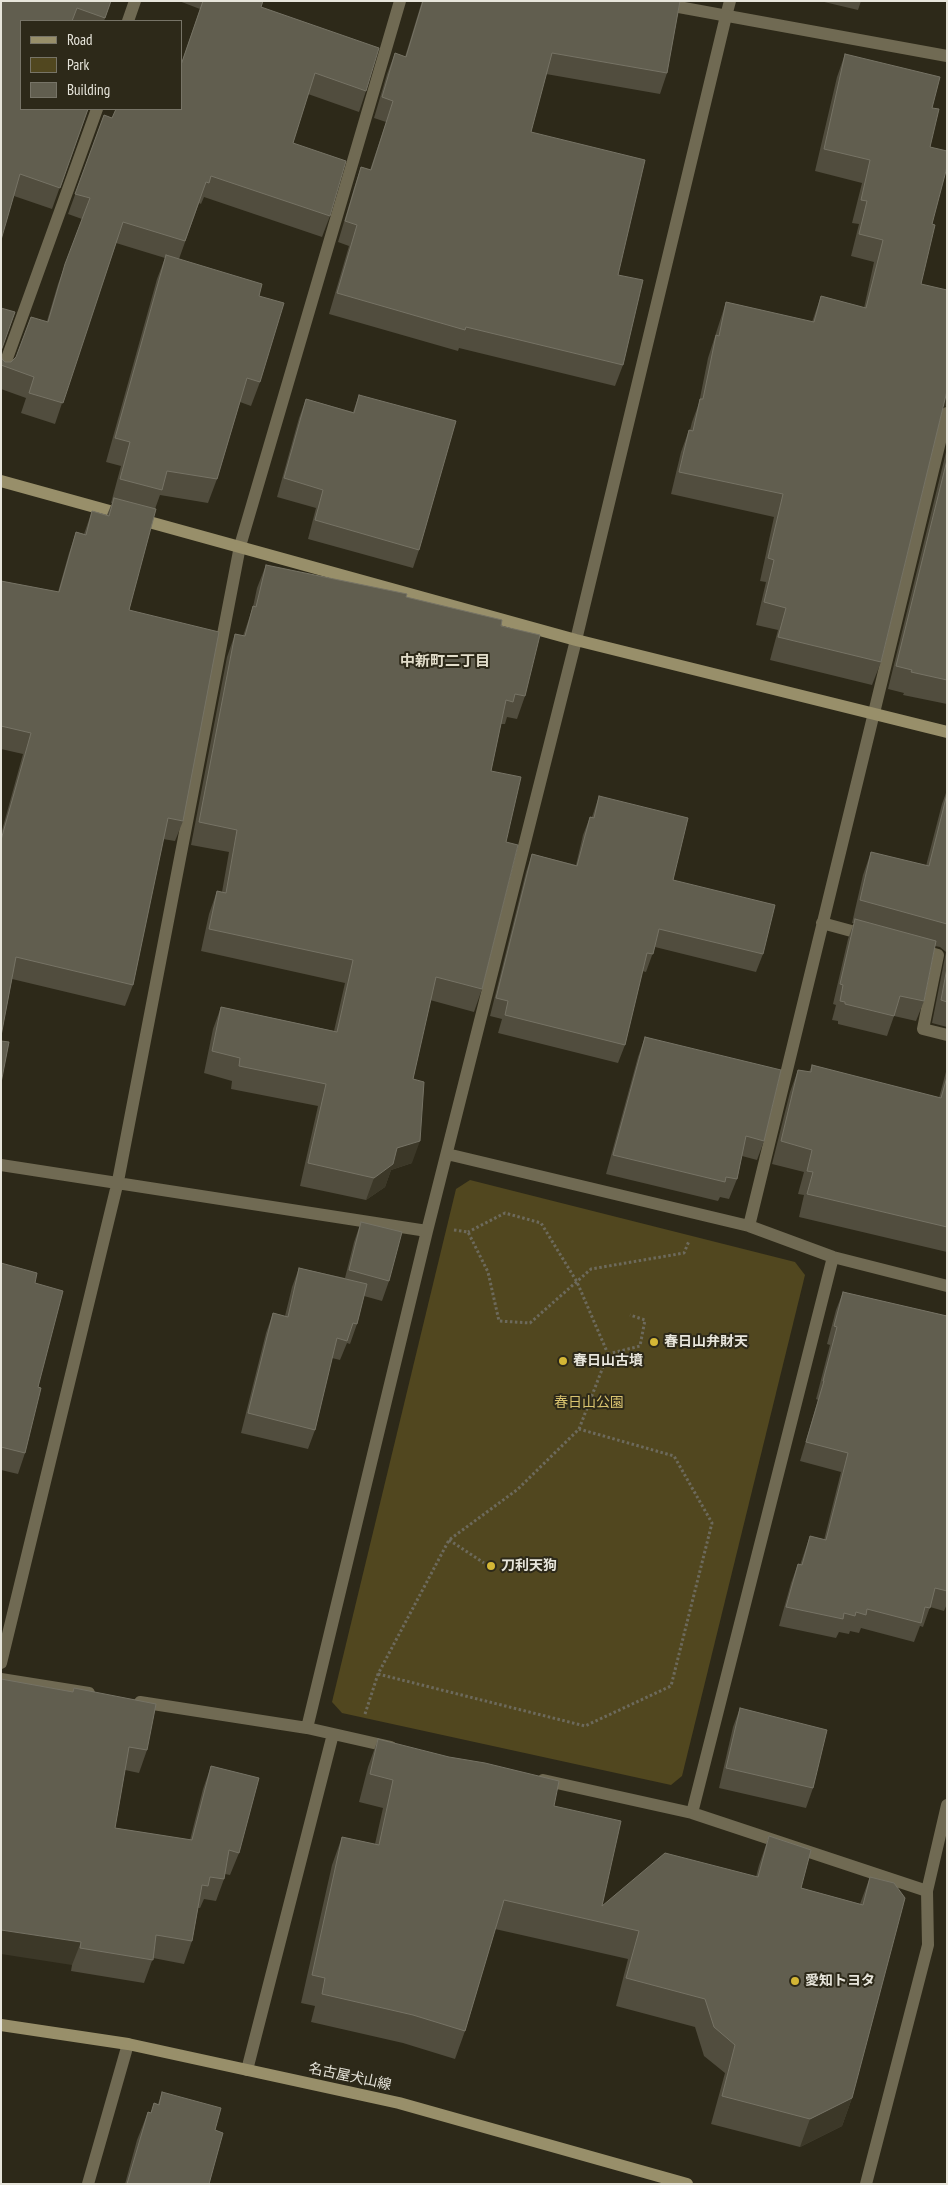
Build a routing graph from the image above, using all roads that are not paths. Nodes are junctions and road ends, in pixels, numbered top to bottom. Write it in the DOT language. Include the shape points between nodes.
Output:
graph roads {
  1 [pos="135,1"];
  2 [pos="400,1"];
  3 [pos="646,1"];
  4 [pos="730,1"];
  5 [pos="726,16"];
  6 [pos="128,20"];
  7 [pos="947,56"];
  8 [pos="97,110"];
  9 [pos="1,375"];
  10 [pos="947,413"];
  11 [pos="1,481"];
  12 [pos="240,546"];
  13 [pos="576,640"];
  14 [pos="872,714"];
  15 [pos="947,732"];
  16 [pos="822,923"];
  17 [pos="876,938"];
  18 [pos="902,945"];
  19 [pos="947,1035"];
  20 [pos="447,1154"];
  21 [pos="1,1165"];
  22 [pos="118,1181"];
  23 [pos="749,1226"];
  24 [pos="426,1231"];
  25 [pos="833,1257"];
  26 [pos="947,1286"];
  27 [pos="1,1663"];
  28 [pos="1,1679"];
  29 [pos="100,1695"];
  30 [pos="130,1700"];
  31 [pos="307,1728"];
  32 [pos="333,1734"];
  33 [pos="401,1749"];
  34 [pos="527,1777"];
  35 [pos="947,1805"];
  36 [pos="692,1814"];
  37 [pos="926,1891"];
  38 [pos="1,2025"];
  39 [pos="128,2044"];
  40 [pos="248,2070"];
  41 [pos="88,2184"];
  42 [pos="688,2184"];
  43 [pos="866,2184"];
  1 -- 6 [label="street"];
  2 -- 12 [label="street"];
  3 -- 5 [label="street"];
  4 -- 5 [label="street"];
  5 -- 7 [label="street"];
  5 -- 13 [label="street"];
  8 -- 9 [label="street"];
  10 -- 14 [label="street"];
  11 -- 12 [label="street"];
  12 -- 13 [label="street"];
  12 -- 22 [label="street"];
  13 -- 14 [label="street"];
  13 -- 20 [label="street"];
  14 -- 15 [label="street"];
  14 -- 16 [label="street"];
  16 -- 17 [label="street"];
  16 -- 23 [label="street"];
  18 -- 19 [label="street" via="938,955 923,1029"];
  20 -- 23 [label="street"];
  20 -- 24 [label="street"];
  21 -- 22 [label="street"];
  22 -- 24 [label="street"];
  22 -- 27 [label="street"];
  23 -- 25 [label="street"];
  24 -- 31 [label="street"];
  25 -- 26 [label="street"];
  25 -- 36 [label="street"];
  28 -- 29 [label="street"];
  30 -- 31 [label="street"];
  31 -- 32 [label="street"];
  32 -- 33 [label="street"];
  32 -- 40 [label="street"];
  34 -- 36 [label="street"];
  35 -- 37 [label="street"];
  36 -- 37 [label="street"];
  37 -- 43 [label="street" via="928,1945"];
  38 -- 39 [label="street, 名古屋犬山線"];
  39 -- 40 [label="street, 名古屋犬山線"];
  39 -- 41 [label="street"];
  40 -- 42 [label="street, 名古屋犬山線" via="400,2103"];
}
